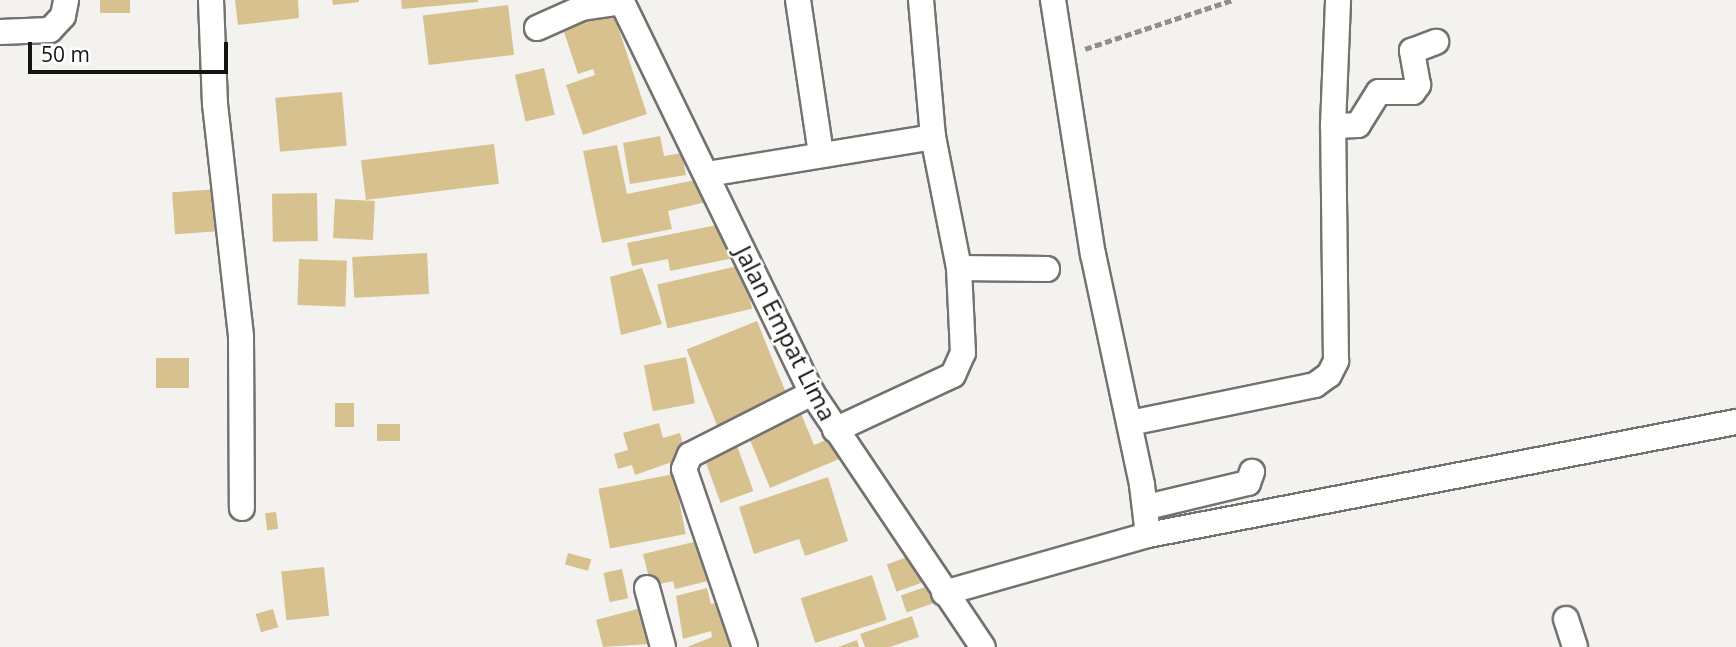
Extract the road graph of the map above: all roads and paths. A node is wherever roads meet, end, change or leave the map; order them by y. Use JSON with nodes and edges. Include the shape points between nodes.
{"nodes":[{"id":1,"x":66,"y":0,"type":"edge"},
{"id":2,"x":211,"y":0,"type":"edge"},
{"id":3,"x":798,"y":0,"type":"edge"},
{"id":4,"x":921,"y":0,"type":"edge"},
{"id":5,"x":1053,"y":0,"type":"edge"},
{"id":6,"x":1232,"y":0,"type":"edge"},
{"id":7,"x":1338,"y":0,"type":"edge"},
{"id":8,"x":622,"y":1,"type":"edge"},
{"id":9,"x":537,"y":28,"type":"dead end"},
{"id":10,"x":0,"y":32,"type":"edge"},
{"id":11,"x":1436,"y":42,"type":"dead end"},
{"id":12,"x":1060,"y":57,"type":"junction"},
{"id":13,"x":1333,"y":126,"type":"junction"},
{"id":14,"x":933,"y":137,"type":"junction"},
{"id":15,"x":821,"y":154,"type":"junction"},
{"id":16,"x":708,"y":174,"type":"junction"},
{"id":17,"x":959,"y":268,"type":"junction"},
{"id":18,"x":1047,"y":269,"type":"dead end"},
{"id":19,"x":812,"y":393,"type":"junction"},
{"id":20,"x":1736,"y":422,"type":"edge"},
{"id":21,"x":1130,"y":423,"type":"junction"},
{"id":22,"x":835,"y":429,"type":"junction"},
{"id":23,"x":1252,"y":472,"type":"dead end"},
{"id":24,"x":1147,"y":507,"type":"junction"},
{"id":25,"x":242,"y":508,"type":"dead end"},
{"id":26,"x":1148,"y":536,"type":"junction"},
{"id":27,"x":647,"y":589,"type":"dead end"},
{"id":28,"x":944,"y":593,"type":"junction"},
{"id":29,"x":1566,"y":619,"type":"dead end"},
{"id":30,"x":663,"y":647,"type":"edge"},
{"id":31,"x":745,"y":647,"type":"edge"},
{"id":32,"x":983,"y":647,"type":"edge"},
{"id":33,"x":1575,"y":647,"type":"edge"}],
"edges":[{"from":1,"to":10,"type":"street","via":[[63,16],[50,30]]},
{"from":2,"to":25,"type":"street","via":[[215,104],[241,337]]},
{"from":3,"to":15,"type":"street"},
{"from":4,"to":14,"type":"street"},
{"from":5,"to":12,"type":"street"},
{"from":6,"to":12,"type":"path"},
{"from":7,"to":13,"type":"street"},
{"from":8,"to":9,"type":"street","via":[[582,8]]},
{"from":8,"to":16,"type":"street","name":"Jalan Empat Lima"},
{"from":11,"to":13,"type":"street","via":[[1412,51],[1418,85],[1412,92],[1379,92],[1358,125]]},
{"from":12,"to":21,"type":"street","via":[[1094,254]]},
{"from":13,"to":21,"type":"street","via":[[1336,361],[1329,375],[1315,385]]},
{"from":14,"to":15,"type":"street"},
{"from":14,"to":17,"type":"street"},
{"from":15,"to":16,"type":"street"},
{"from":16,"to":19,"type":"street","name":"Jalan Empat Lima"},
{"from":17,"to":18,"type":"street"},
{"from":17,"to":22,"type":"street","via":[[963,354],[953,376]]},
{"from":19,"to":22,"type":"street","name":"Jalan Empat Lima"},
{"from":19,"to":31,"type":"street","via":[[690,455],[684,469]]},
{"from":20,"to":26,"type":"street"},
{"from":21,"to":24,"type":"street"},
{"from":22,"to":28,"type":"street","name":"Jalan Empat Lima"},
{"from":23,"to":24,"type":"street","via":[[1248,484]]},
{"from":24,"to":26,"type":"street"},
{"from":26,"to":28,"type":"street"},
{"from":27,"to":30,"type":"street"},
{"from":28,"to":32,"type":"street","name":"Jalan Empat Lima"},
{"from":29,"to":33,"type":"street"}]}
